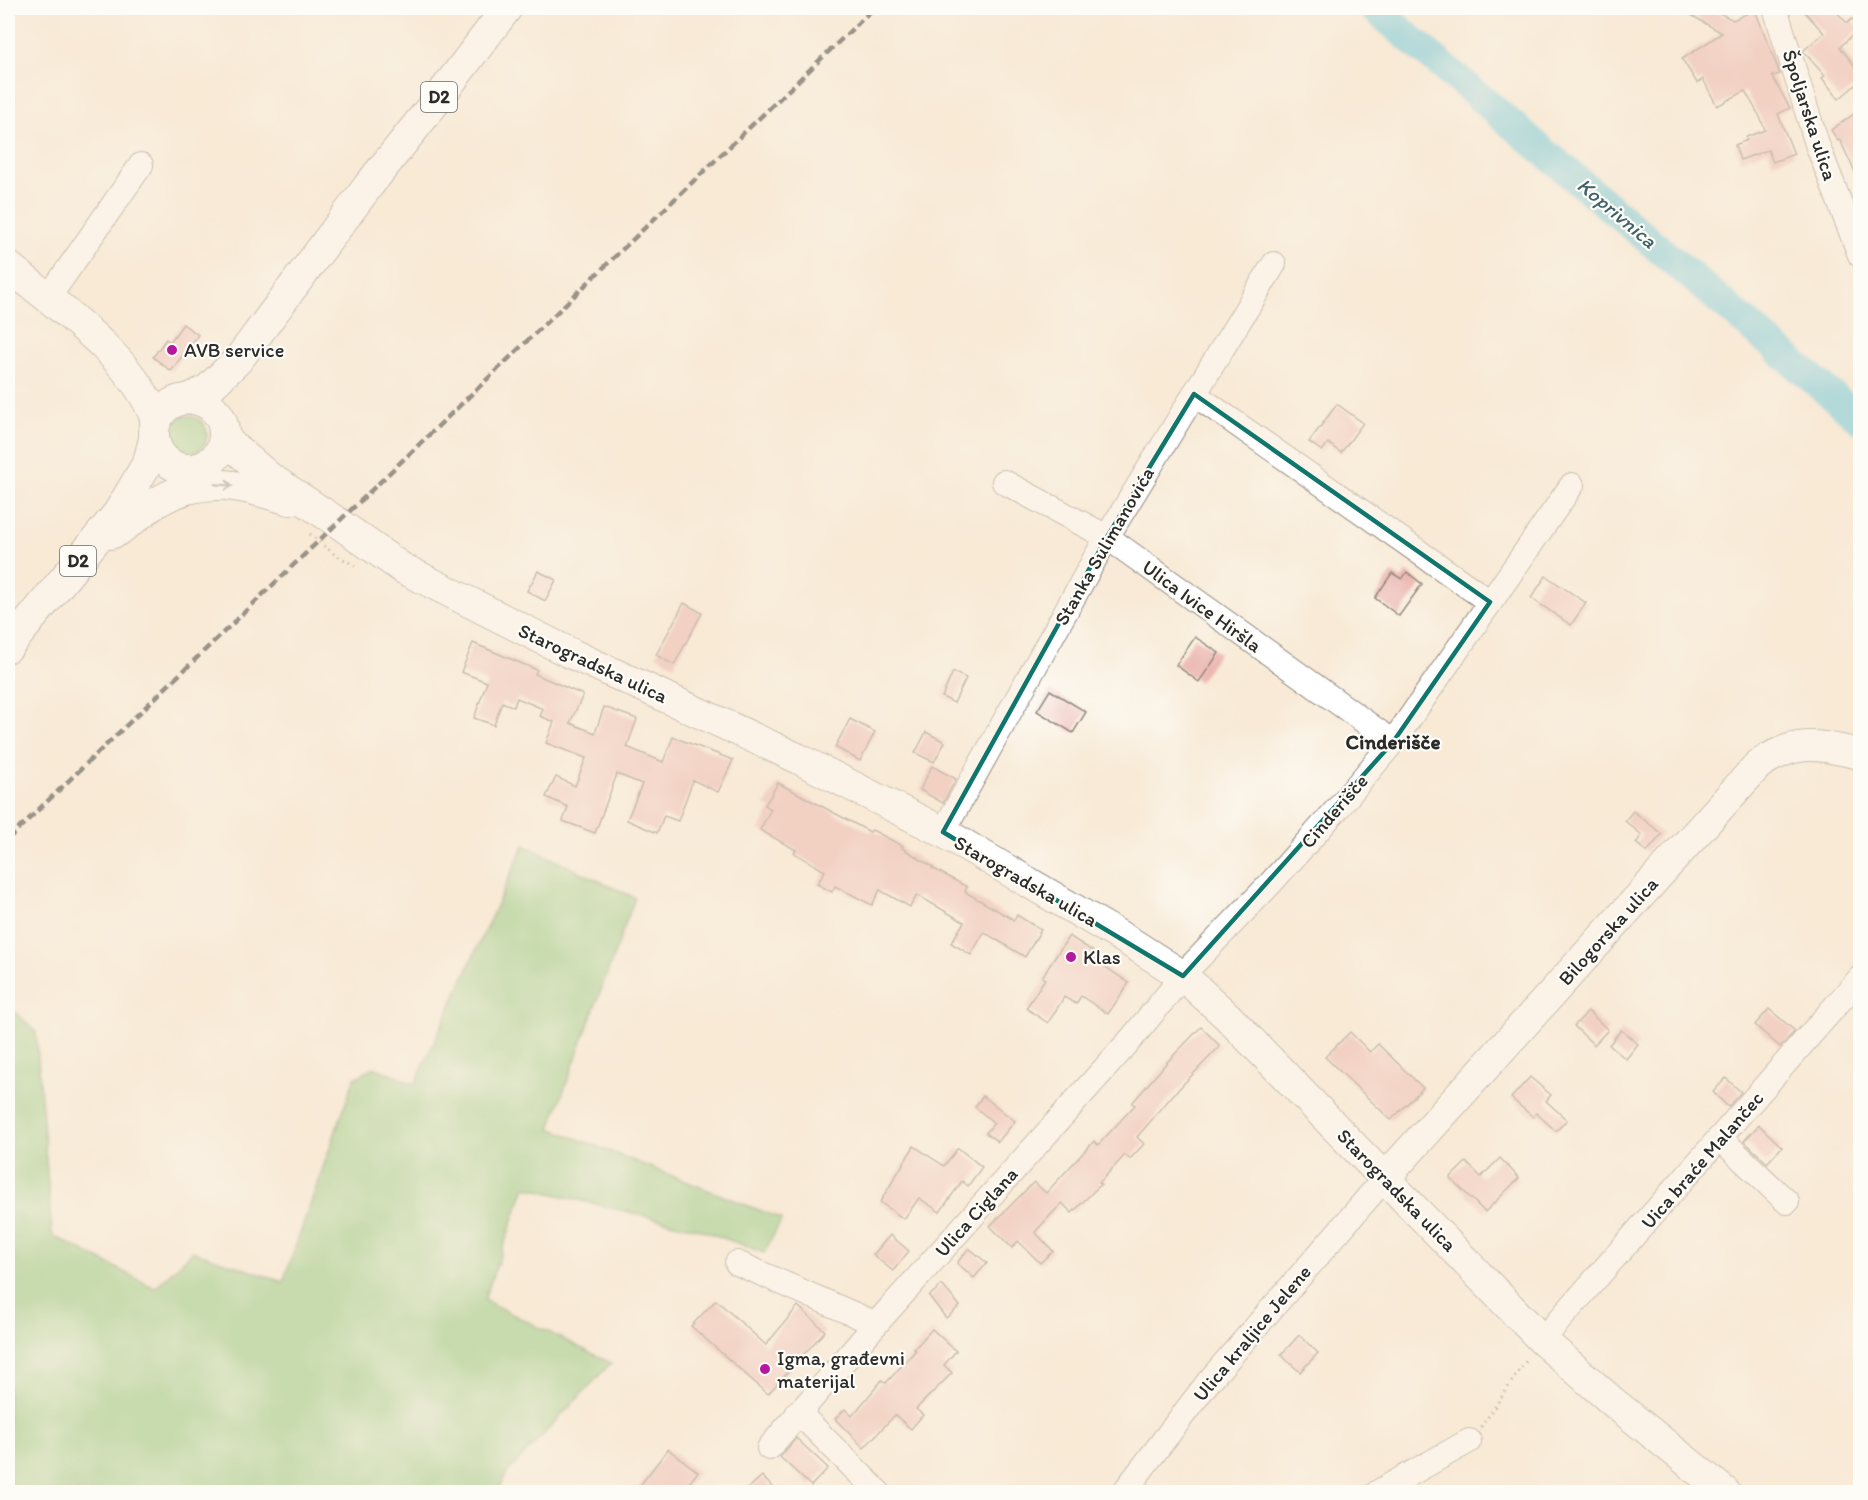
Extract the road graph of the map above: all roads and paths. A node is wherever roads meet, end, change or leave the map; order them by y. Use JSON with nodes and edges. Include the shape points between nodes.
{"nodes":[{"id":1,"x":507,"y":8,"type":"edge"},
{"id":2,"x":1775,"y":8,"type":"edge"},
{"id":3,"x":141,"y":165,"type":"dead end"},
{"id":4,"x":1860,"y":255,"type":"edge"},
{"id":5,"x":1274,"y":264,"type":"dead end"},
{"id":6,"x":8,"y":266,"type":"edge"},
{"id":7,"x":48,"y":298,"type":"junction"},
{"id":8,"x":238,"y":360,"type":"junction"},
{"id":9,"x":123,"y":365,"type":"junction"},
{"id":10,"x":1194,"y":394,"type":"junction"},
{"id":11,"x":185,"y":400,"type":"junction"},
{"id":12,"x":221,"y":425,"type":"junction"},
{"id":13,"x":155,"y":430,"type":"junction"},
{"id":14,"x":195,"y":466,"type":"junction"},
{"id":15,"x":269,"y":477,"type":"junction"},
{"id":16,"x":1004,"y":482,"type":"dead end"},
{"id":17,"x":1572,"y":485,"type":"dead end"},
{"id":18,"x":118,"y":513,"type":"junction"},
{"id":19,"x":306,"y":516,"type":"junction"},
{"id":20,"x":1107,"y":537,"type":"junction"},
{"id":21,"x":96,"y":539,"type":"junction"},
{"id":22,"x":363,"y":569,"type":"dead end"},
{"id":23,"x":1490,"y":602,"type":"junction"},
{"id":24,"x":8,"y":646,"type":"edge"},
{"id":25,"x":1393,"y":742,"type":"junction"},
{"id":26,"x":1860,"y":754,"type":"edge"},
{"id":27,"x":943,"y":832,"type":"junction"},
{"id":28,"x":1183,"y":976,"type":"junction"},
{"id":29,"x":1860,"y":978,"type":"edge"},
{"id":30,"x":1721,"y":1139,"type":"junction"},
{"id":31,"x":1385,"y":1178,"type":"junction"},
{"id":32,"x":1787,"y":1202,"type":"dead end"},
{"id":33,"x":736,"y":1263,"type":"dead end"},
{"id":34,"x":876,"y":1323,"type":"junction"},
{"id":35,"x":1538,"y":1346,"type":"junction"},
{"id":36,"x":798,"y":1412,"type":"junction"},
{"id":37,"x":1469,"y":1441,"type":"joint"},
{"id":38,"x":770,"y":1448,"type":"dead end"},
{"id":39,"x":1389,"y":1490,"type":"edge"},
{"id":40,"x":878,"y":1492,"type":"edge"},
{"id":41,"x":1124,"y":1492,"type":"edge"},
{"id":42,"x":1725,"y":1492,"type":"edge"}],
"edges":[{"from":1,"to":8,"type":"main road","number":"D2"},
{"from":2,"to":4,"type":"street","name":"Špoljarska ulica","via":[[1817,144]]},
{"from":3,"to":7,"type":"street"},
{"from":5,"to":10,"type":"street","name":"Stanka Sulimanovića"},
{"from":6,"to":7,"type":"main road"},
{"from":7,"to":9,"type":"main road"},
{"from":8,"to":11,"type":"main road","number":"D2","via":[[207,390]]},
{"from":8,"to":12,"type":"main road","number":"D2","via":[[223,395]]},
{"from":9,"to":11,"type":"main road","via":[[159,391]]},
{"from":9,"to":13,"type":"main road","via":[[151,405]]},
{"from":10,"to":20,"type":"street","name":"Stanka Sulimanovića"},
{"from":10,"to":23,"type":"street"},
{"from":11,"to":12,"type":"main road","via":[[200,401],[210,407]]},
{"from":11,"to":13,"type":"main road","number":"D2","via":[[162,411]]},
{"from":12,"to":14,"type":"main road","number":"D2","via":[[221,446],[216,456]]},
{"from":12,"to":15,"type":"main road","name":"Starogradska ulica","via":[[229,443]]},
{"from":13,"to":14,"type":"main road","via":[[157,449],[163,458],[172,465]]},
{"from":13,"to":18,"type":"main road","number":"D2","via":[[148,462]]},
{"from":14,"to":15,"type":"main road","name":"Starogradska ulica","via":[[230,464]]},
{"from":14,"to":18,"type":"main road","number":"D2","via":[[170,474]]},
{"from":15,"to":19,"type":"main road","name":"Starogradska ulica"},
{"from":16,"to":20,"type":"street","name":"Ulica Ivice Hiršla"},
{"from":17,"to":23,"type":"street","name":"Cinderišče"},
{"from":18,"to":21,"type":"main road","number":"D2"},
{"from":21,"to":19,"type":"main road","one_way":true,"via":[[118,531],[161,500],[202,485],[236,486]]},
{"from":19,"to":22,"type":"path","via":[[334,554]]},
{"from":19,"to":27,"type":"main road","name":"Starogradska ulica","via":[[337,522],[402,568],[470,603]]},
{"from":20,"to":25,"type":"street","name":"Ulica Ivice Hiršla"},
{"from":20,"to":27,"type":"street","name":"Stanka Sulimanovića"},
{"from":21,"to":24,"type":"main road","number":"D2"},
{"from":23,"to":25,"type":"street","name":"Cinderišče"},
{"from":25,"to":28,"type":"street","name":"Cinderišče","via":[[1338,808]]},
{"from":26,"to":31,"type":"main road","name":"Bilogorska ulica","via":[[1819,745],[1801,746],[1783,750],[1758,765]]},
{"from":27,"to":28,"type":"main road","name":"Starogradska ulica"},
{"from":28,"to":31,"type":"main road","name":"Starogradska ulica"},
{"from":28,"to":34,"type":"street","name":"Ulica Ciglana"},
{"from":29,"to":30,"type":"street","name":"Uica braće Malančec"},
{"from":30,"to":32,"type":"street"},
{"from":30,"to":35,"type":"street","name":"Uica braće Malančec"},
{"from":31,"to":35,"type":"main road","name":"Starogradska ulica"},
{"from":31,"to":41,"type":"street","name":"Ulica kraljice Jelene","via":[[1209,1381]]},
{"from":33,"to":34,"type":"street"},
{"from":34,"to":36,"type":"street","name":"Ulica Ciglana"},
{"from":35,"to":37,"type":"path"},
{"from":35,"to":42,"type":"main road","name":"Starogradska ulica"},
{"from":36,"to":38,"type":"street","name":"Ulica Ciglana"},
{"from":36,"to":40,"type":"street"},
{"from":37,"to":39,"type":"street"}]}
